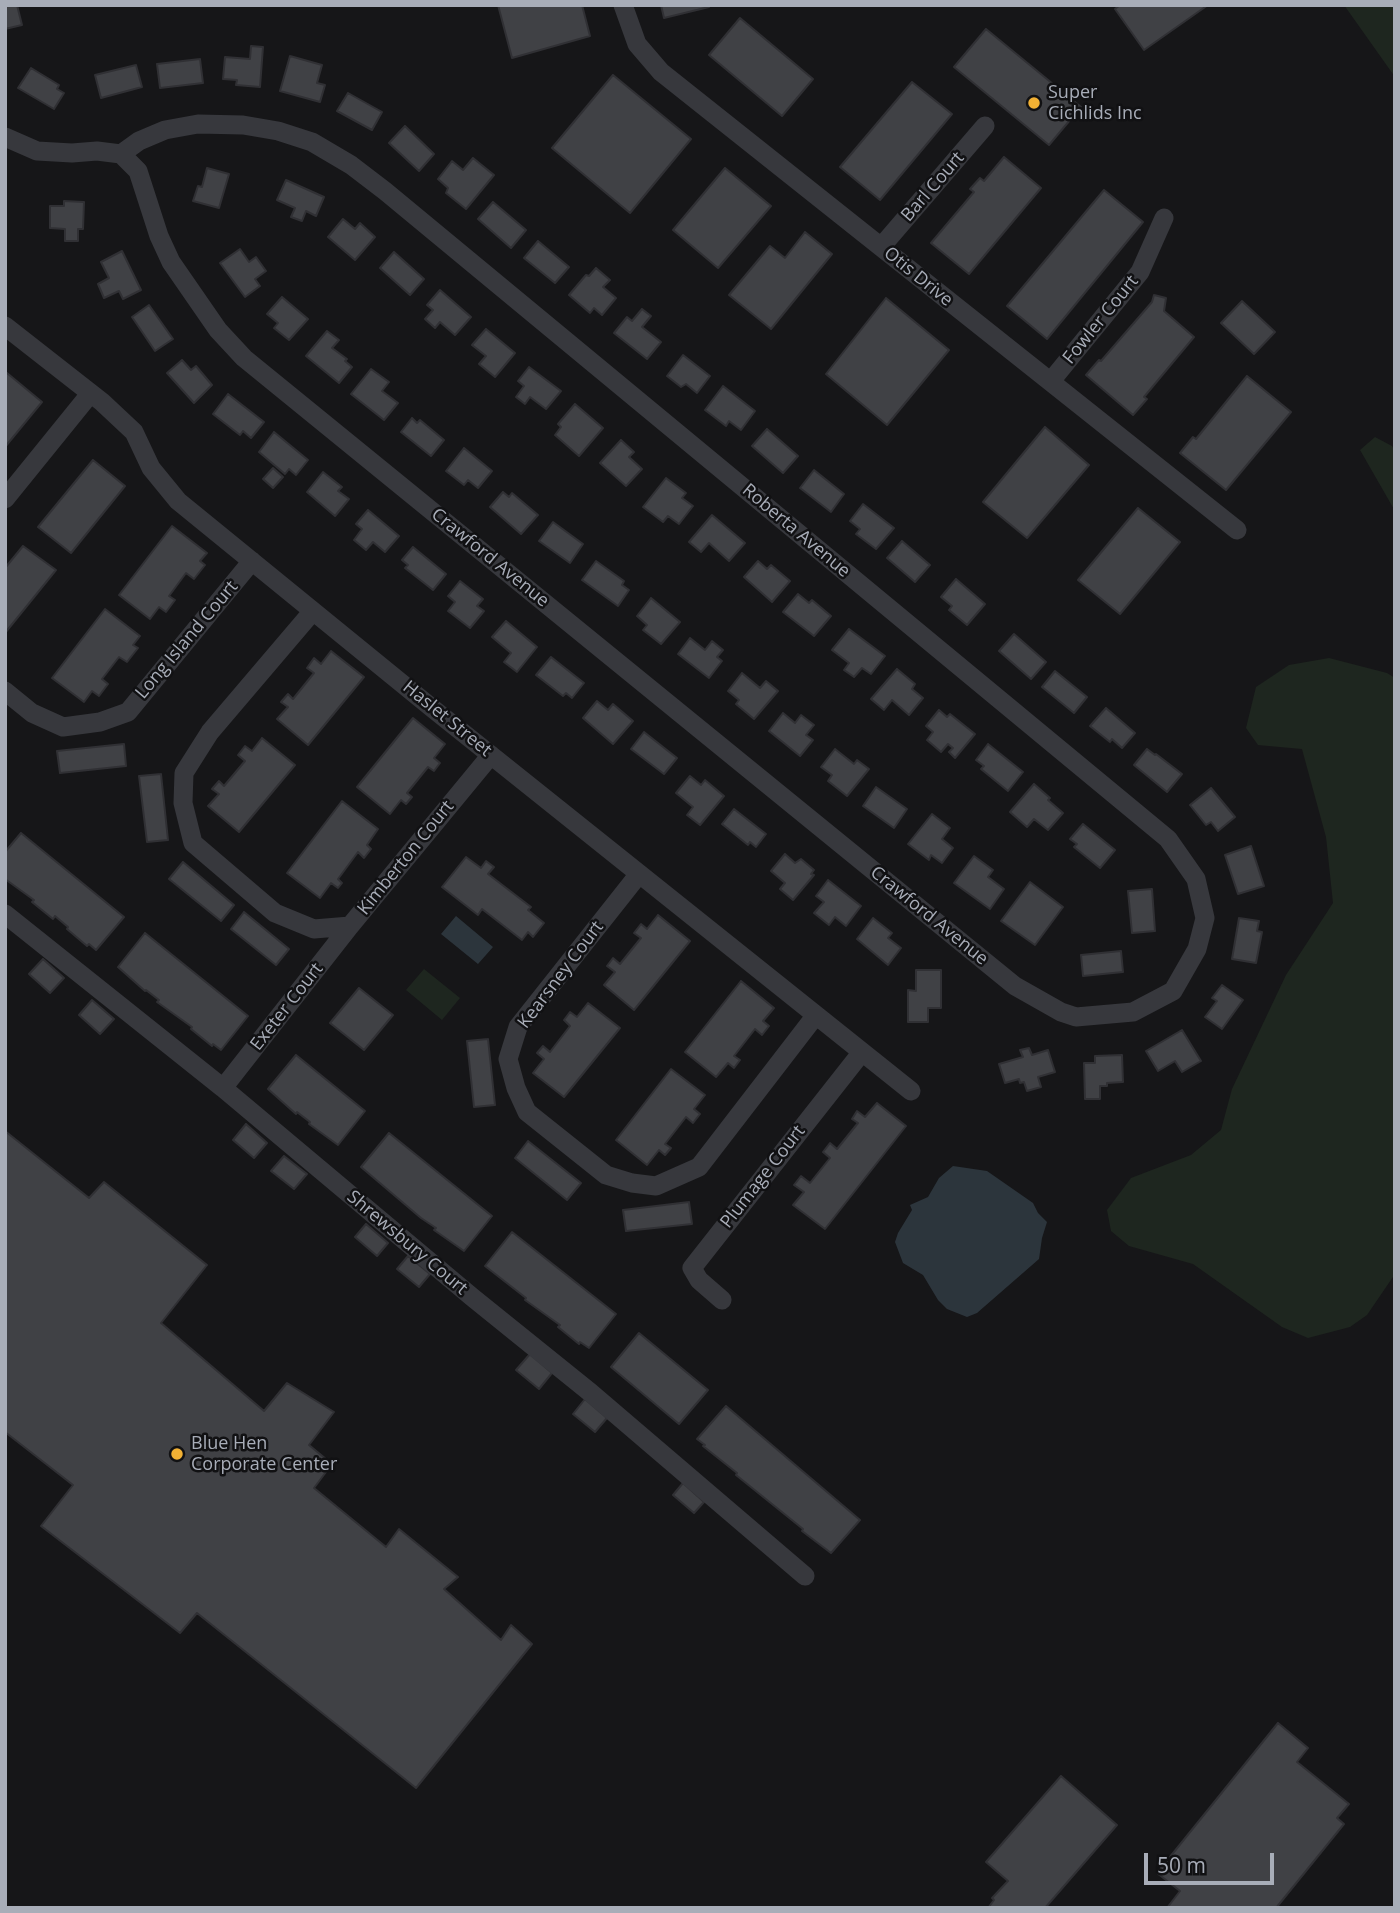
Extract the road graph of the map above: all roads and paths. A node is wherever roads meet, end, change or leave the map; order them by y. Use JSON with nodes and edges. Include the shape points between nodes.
{"nodes":[{"id":1,"x":623,"y":5,"type":"edge"},
{"id":2,"x":985,"y":126,"type":"dead end"},
{"id":3,"x":5,"y":137,"type":"edge"},
{"id":4,"x":121,"y":154,"type":"junction"},
{"id":5,"x":1164,"y":218,"type":"dead end"},
{"id":6,"x":881,"y":247,"type":"junction"},
{"id":7,"x":5,"y":327,"type":"edge"},
{"id":8,"x":1051,"y":381,"type":"junction"},
{"id":9,"x":90,"y":394,"type":"junction"},
{"id":10,"x":5,"y":499,"type":"edge"},
{"id":11,"x":1237,"y":530,"type":"dead end"},
{"id":12,"x":252,"y":561,"type":"junction"},
{"id":13,"x":313,"y":611,"type":"junction"},
{"id":14,"x":5,"y":691,"type":"edge"},
{"id":15,"x":491,"y":755,"type":"junction"},
{"id":16,"x":639,"y":874,"type":"junction"},
{"id":17,"x":5,"y":914,"type":"edge"},
{"id":18,"x":350,"y":926,"type":"junction"},
{"id":19,"x":1016,"y":986,"type":"joint"},
{"id":20,"x":816,"y":1015,"type":"junction"},
{"id":21,"x":862,"y":1052,"type":"junction"},
{"id":22,"x":223,"y":1087,"type":"junction"},
{"id":23,"x":911,"y":1091,"type":"dead end"},
{"id":24,"x":722,"y":1300,"type":"dead end"},
{"id":25,"x":805,"y":1576,"type":"dead end"}],
"edges":[{"from":1,"to":6,"type":"street","name":"Otis Drive","via":[[637,44],[662,72]]},
{"from":2,"to":6,"type":"street","name":"Barl Court"},
{"from":3,"to":4,"type":"street","via":[[37,151]]},
{"from":4,"to":19,"type":"street","name":"Crawford Avenue","via":[[138,171],[171,262],[218,330],[244,358]]},
{"from":4,"to":19,"type":"street","name":"Roberta Avenue","via":[[166,130],[198,124],[243,125],[312,142],[351,165],[1168,839],[1196,878],[1205,918],[1197,949],[1172,991],[1133,1012],[1076,1017]]},
{"from":5,"to":8,"type":"street","name":"Fowler Court","via":[[1140,272]]},
{"from":6,"to":8,"type":"street","name":"Otis Drive"},
{"from":7,"to":9,"type":"street","name":"Haslet Street"},
{"from":8,"to":11,"type":"street","name":"Otis Drive"},
{"from":9,"to":10,"type":"street"},
{"from":9,"to":12,"type":"street","name":"Haslet Street","via":[[134,432],[151,468],[178,501]]},
{"from":12,"to":13,"type":"street","name":"Haslet Street"},
{"from":12,"to":14,"type":"street","name":"Long Island Court","via":[[128,712],[100,722],[62,727],[32,713]]},
{"from":13,"to":15,"type":"street","name":"Haslet Street"},
{"from":13,"to":18,"type":"street","name":"Kimberton Court","via":[[210,732],[184,774],[183,803],[193,843],[275,913],[314,929]]},
{"from":15,"to":16,"type":"street","name":"Haslet Street"},
{"from":15,"to":18,"type":"street","name":"Kimberton Court"},
{"from":16,"to":20,"type":"street","name":"Haslet Street"},
{"from":16,"to":20,"type":"street","name":"Kearsney Court","via":[[518,1027],[508,1059],[527,1112],[606,1175],[656,1186],[699,1167]]},
{"from":17,"to":22,"type":"street","name":"Shrewsbury Court"},
{"from":18,"to":22,"type":"street","name":"Exeter Court"},
{"from":20,"to":21,"type":"street","name":"Haslet Street"},
{"from":21,"to":23,"type":"street","name":"Haslet Street"},
{"from":21,"to":24,"type":"street","name":"Plumage Court","via":[[692,1268]]},
{"from":22,"to":25,"type":"street","name":"Shrewsbury Court"}]}
